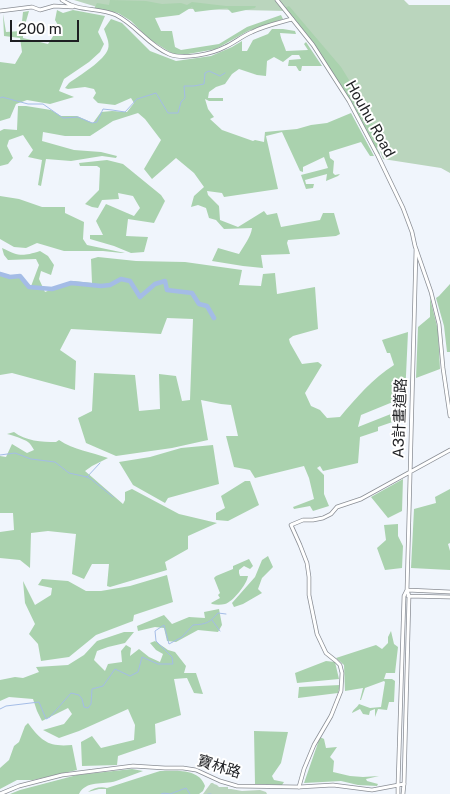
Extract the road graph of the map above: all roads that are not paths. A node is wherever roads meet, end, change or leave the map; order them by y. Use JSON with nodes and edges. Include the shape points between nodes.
{"nodes":[{"id":1,"x":62,"y":0,"type":"edge"},
{"id":2,"x":277,"y":0,"type":"edge"},
{"id":3,"x":73,"y":7,"type":"junction"},
{"id":4,"x":0,"y":11,"type":"edge"},
{"id":5,"x":292,"y":19,"type":"junction"},
{"id":6,"x":415,"y":246,"type":"junction"},
{"id":7,"x":450,"y":416,"type":"edge"},
{"id":8,"x":450,"y":450,"type":"edge"},
{"id":9,"x":410,"y":472,"type":"junction"},
{"id":10,"x":407,"y":590,"type":"junction"},
{"id":11,"x":450,"y":592,"type":"edge"},
{"id":12,"x":404,"y":596,"type":"junction"},
{"id":13,"x":409,"y":596,"type":"junction"},
{"id":14,"x":450,"y":597,"type":"edge"},
{"id":15,"x":404,"y":784,"type":"junction"},
{"id":16,"x":398,"y":785,"type":"junction"},
{"id":17,"x":299,"y":787,"type":"junction"},
{"id":18,"x":0,"y":794,"type":"edge"},
{"id":19,"x":398,"y":794,"type":"edge"},
{"id":20,"x":404,"y":794,"type":"edge"}],
"edges":[{"from":1,"to":3,"type":"street"},
{"from":2,"to":5,"type":"street","name":"Houhu Road"},
{"from":3,"to":4,"type":"street"},
{"from":3,"to":5,"type":"street","via":[[114,14],[158,48],[183,57],[216,51],[253,31]]},
{"from":5,"to":6,"type":"street","name":"Houhu Road","via":[[350,101],[403,208]]},
{"from":6,"to":7,"type":"street","name":"Houhu Road","via":[[432,292],[439,324]]},
{"from":6,"to":9,"type":"street","name":"A3計畫道路"},
{"from":8,"to":9,"type":"street"},
{"from":9,"to":10,"type":"street","name":"A3計畫道路"},
{"from":9,"to":17,"type":"street","via":[[360,499],[337,507],[323,518],[291,525],[307,563],[317,634],[326,653],[340,665],[342,672],[341,691],[314,745]]},
{"from":10,"to":11,"type":"street"},
{"from":10,"to":12,"type":"street"},
{"from":10,"to":13,"type":"street"},
{"from":12,"to":13,"type":"street"},
{"from":12,"to":16,"type":"street"},
{"from":13,"to":14,"type":"street"},
{"from":13,"to":15,"type":"street"},
{"from":15,"to":16,"type":"street","name":"寶林路"},
{"from":15,"to":20,"type":"street"},
{"from":16,"to":17,"type":"street","name":"寶林路","via":[[372,790],[340,785]]},
{"from":16,"to":19,"type":"street"},
{"from":17,"to":18,"type":"street","name":"寶林路","via":[[237,786],[196,770],[133,766],[62,775]]}]}
